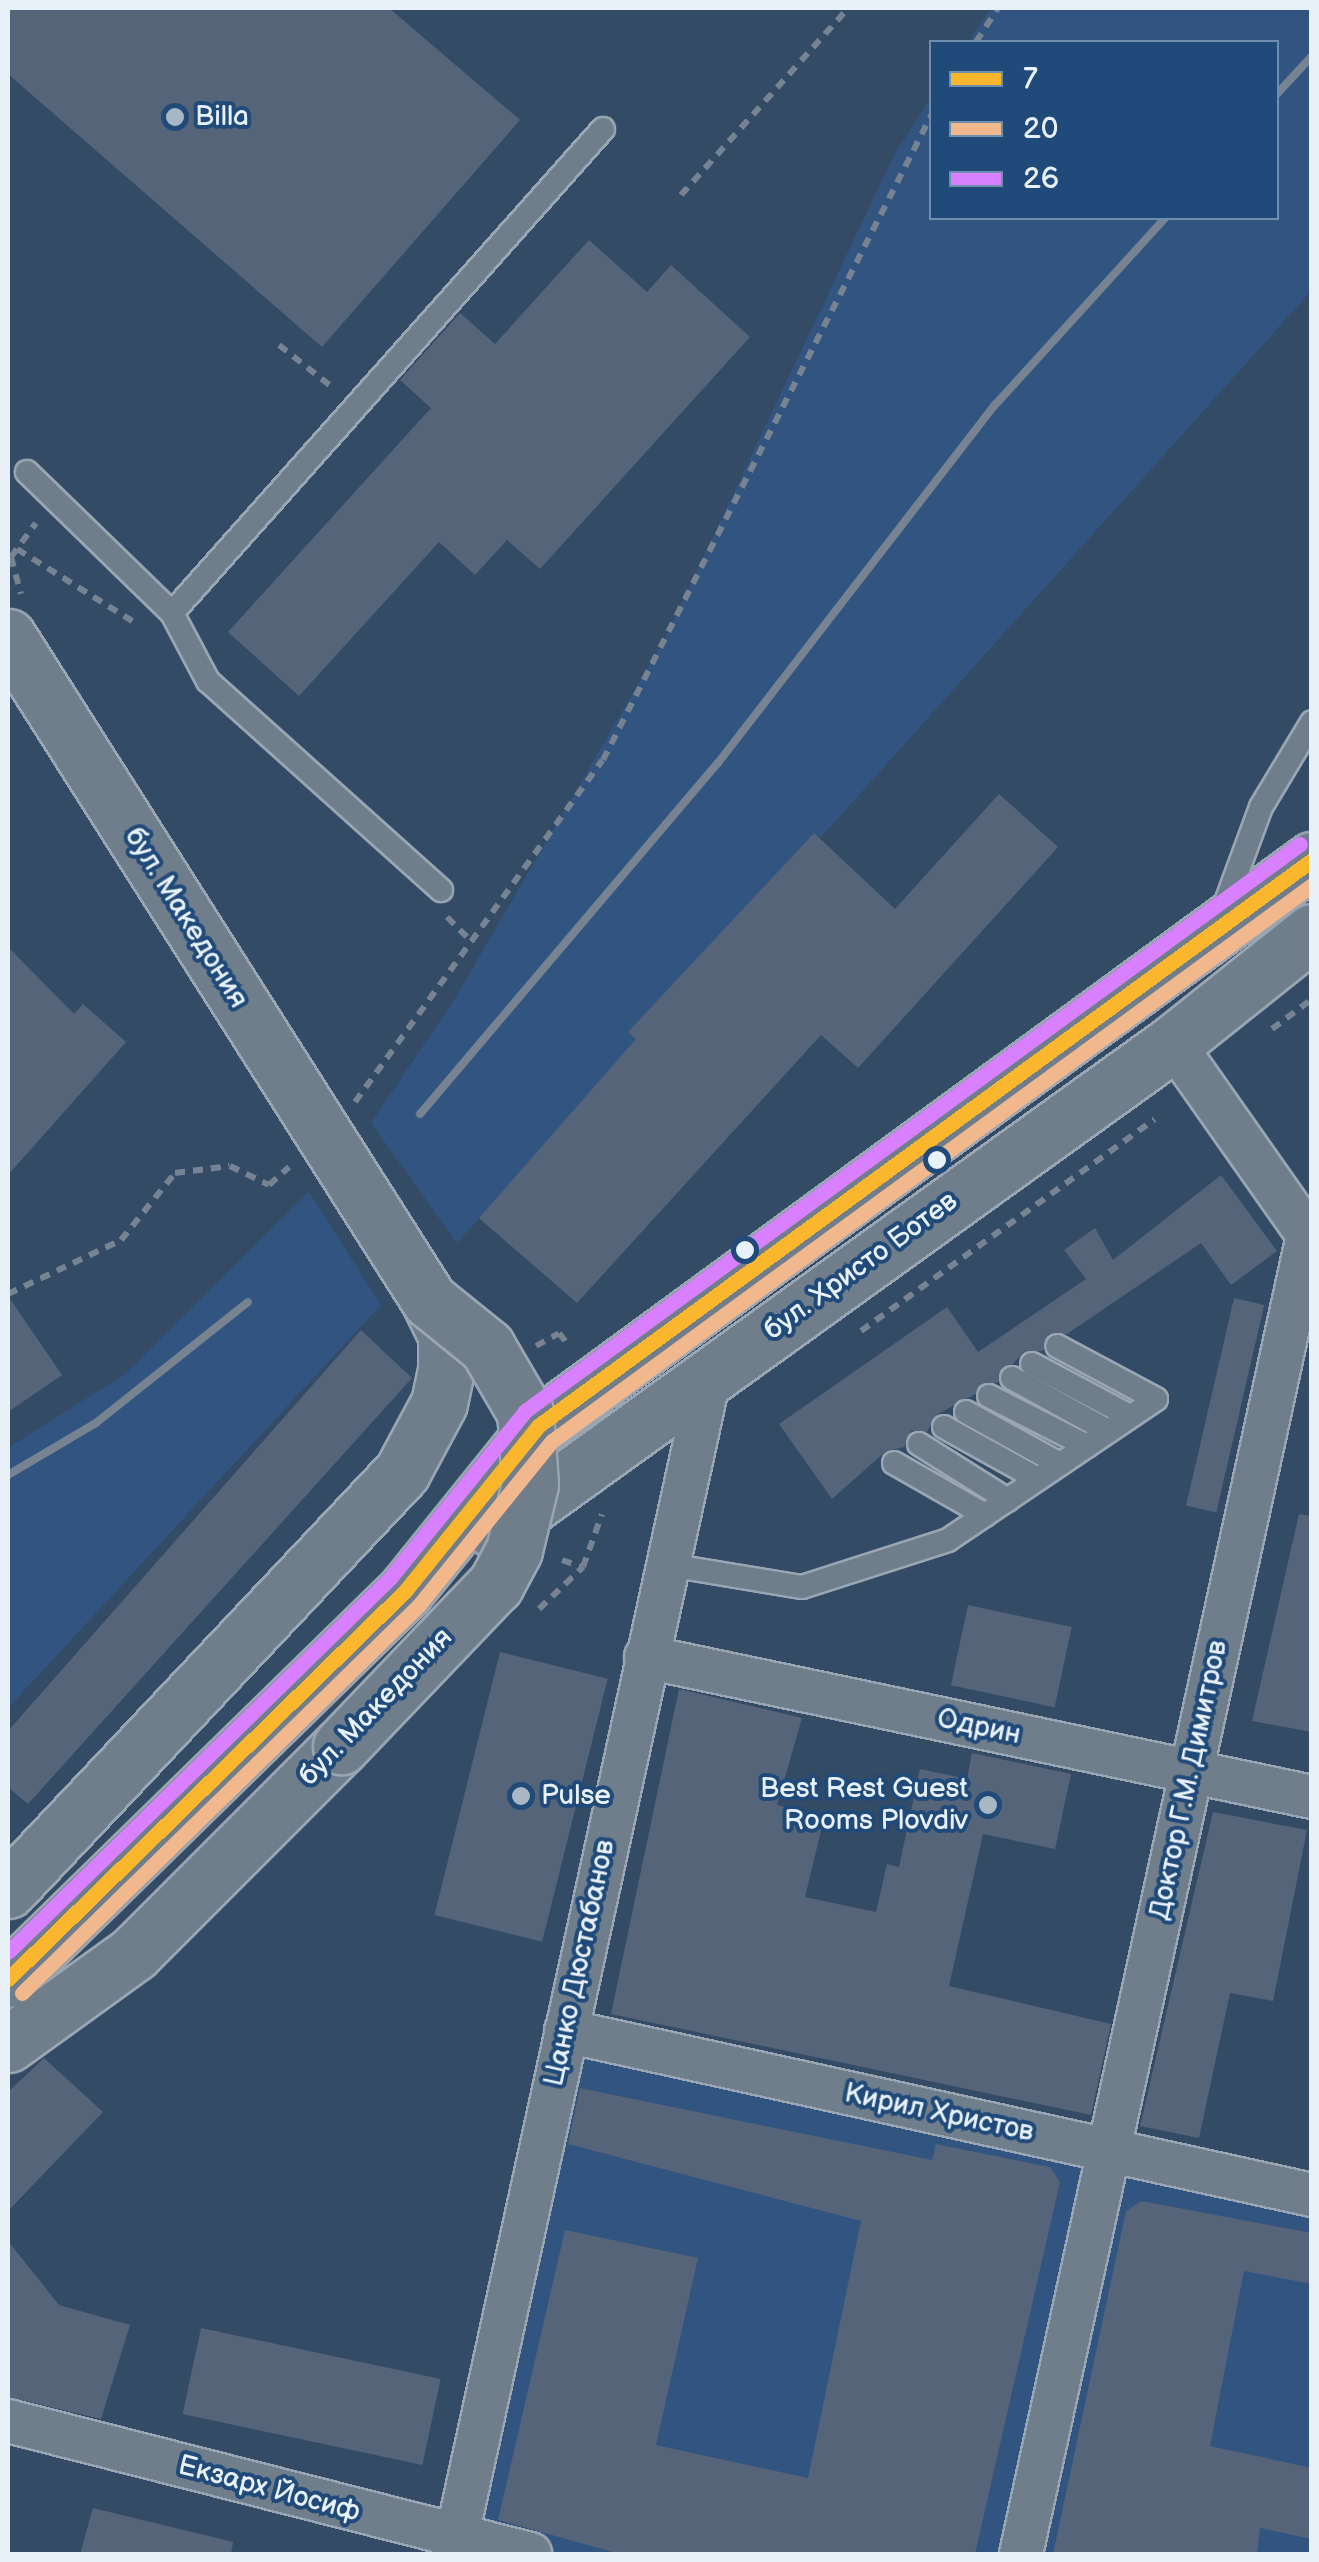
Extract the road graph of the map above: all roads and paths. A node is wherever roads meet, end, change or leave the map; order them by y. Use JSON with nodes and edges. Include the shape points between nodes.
{"nodes":[{"id":1,"x":848,"y":8,"type":"edge"},
{"id":2,"x":998,"y":8,"type":"edge"},
{"id":3,"x":977,"y":40,"type":"edge"},
{"id":4,"x":929,"y":120,"type":"edge"},
{"id":5,"x":603,"y":129,"type":"dead end"},
{"id":6,"x":680,"y":195,"type":"dead end"},
{"id":7,"x":279,"y":345,"type":"dead end"},
{"id":8,"x":351,"y":403,"type":"junction"},
{"id":9,"x":27,"y":472,"type":"dead end"},
{"id":10,"x":36,"y":523,"type":"dead end"},
{"id":11,"x":17,"y":548,"type":"junction"},
{"id":12,"x":11,"y":557,"type":"dead end"},
{"id":13,"x":172,"y":612,"type":"junction"},
{"id":14,"x":8,"y":637,"type":"edge"},
{"id":15,"x":181,"y":639,"type":"junction"},
{"id":16,"x":1312,"y":722,"type":"edge"},
{"id":17,"x":1312,"y":860,"type":"edge"},
{"id":18,"x":441,"y":890,"type":"dead end"},
{"id":19,"x":1216,"y":927,"type":"junction"},
{"id":20,"x":1312,"y":932,"type":"edge"},
{"id":21,"x":1173,"y":1043,"type":"junction"},
{"id":22,"x":346,"y":1111,"type":"dead end"},
{"id":23,"x":301,"y":1156,"type":"dead end"},
{"id":24,"x":8,"y":1294,"type":"edge"},
{"id":25,"x":429,"y":1300,"type":"junction"},
{"id":26,"x":559,"y":1333,"type":"dead end"},
{"id":27,"x":1057,"y":1346,"type":"dead end"},
{"id":28,"x":532,"y":1348,"type":"dead end"},
{"id":29,"x":1032,"y":1364,"type":"dead end"},
{"id":30,"x":710,"y":1373,"type":"junction"},
{"id":31,"x":1012,"y":1378,"type":"dead end"},
{"id":32,"x":989,"y":1396,"type":"dead end"},
{"id":33,"x":966,"y":1412,"type":"dead end"},
{"id":34,"x":1130,"y":1416,"type":"junction"},
{"id":35,"x":944,"y":1426,"type":"dead end"},
{"id":36,"x":1108,"y":1431,"type":"junction"},
{"id":37,"x":919,"y":1444,"type":"dead end"},
{"id":38,"x":1087,"y":1446,"type":"junction"},
{"id":39,"x":894,"y":1463,"type":"dead end"},
{"id":40,"x":1060,"y":1464,"type":"junction"},
{"id":41,"x":1038,"y":1479,"type":"junction"},
{"id":42,"x":1008,"y":1500,"type":"junction"},
{"id":43,"x":600,"y":1515,"type":"dead end"},
{"id":44,"x":985,"y":1515,"type":"junction"},
{"id":45,"x":562,"y":1560,"type":"dead end"},
{"id":46,"x":669,"y":1566,"type":"junction"},
{"id":47,"x":405,"y":1590,"type":"junction"},
{"id":48,"x":646,"y":1657,"type":"junction"},
{"id":49,"x":1192,"y":1771,"type":"junction"},
{"id":50,"x":1312,"y":1797,"type":"edge"},
{"id":51,"x":8,"y":1890,"type":"edge"},
{"id":52,"x":8,"y":1979,"type":"edge"},
{"id":53,"x":566,"y":2031,"type":"junction"},
{"id":54,"x":8,"y":2044,"type":"edge"},
{"id":55,"x":1107,"y":2150,"type":"junction"},
{"id":56,"x":1312,"y":2195,"type":"edge"},
{"id":57,"x":8,"y":2421,"type":"edge"},
{"id":58,"x":455,"y":2546,"type":"edge"},
{"id":59,"x":530,"y":2554,"type":"edge"},
{"id":60,"x":1021,"y":2554,"type":"edge"}],
"edges":[{"from":1,"to":6,"type":"path"},
{"from":2,"to":3,"type":"path"},
{"from":4,"to":22,"type":"path","via":[[603,760]]},
{"from":5,"to":8,"type":"lane"},
{"from":7,"to":8,"type":"path"},
{"from":8,"to":13,"type":"lane"},
{"from":9,"to":13,"type":"lane"},
{"from":10,"to":11,"type":"path"},
{"from":11,"to":12,"type":"path"},
{"from":11,"to":15,"type":"path","via":[[138,624]]},
{"from":13,"to":15,"type":"lane"},
{"from":14,"to":25,"type":"main road","name":"бул. Македония","bridge":true},
{"from":15,"to":18,"type":"lane","via":[[208,681]]},
{"from":16,"to":19,"type":"lane","via":[[1261,807]]},
{"from":17,"to":19,"type":"main road","name":"бул. Христо Ботев"},
{"from":19,"to":47,"type":"main road","name":"бул. Христо Ботев","via":[[538,1426]]},
{"from":20,"to":21,"type":"main road","name":"бул. Христо Ботев"},
{"from":21,"to":30,"type":"main road","name":"бул. Христо Ботев"},
{"from":21,"to":49,"type":"street","name":"Доктор Г.М. Димитров","via":[[1308,1235]]},
{"from":23,"to":24,"type":"path","via":[[269,1185],[230,1166],[175,1173],[121,1240]]},
{"from":25,"to":51,"type":"main road","name":"бул. Македония","via":[[446,1335],[446,1370],[422,1440],[402,1472]]},
{"from":25,"to":54,"type":"main road","name":"бул. Македония","bridge":true,"via":[[487,1347],[513,1383],[532,1452],[525,1520],[495,1584],[134,1954]]},
{"from":26,"to":28,"type":"path"},
{"from":27,"to":34,"type":"lane","via":[[1156,1398]]},
{"from":29,"to":34,"type":"lane"},
{"from":30,"to":46,"type":"street","name":"Цанко Дюстабанов"},
{"from":30,"to":47,"type":"main road","name":"бул. Христо Ботев","via":[[588,1470]]},
{"from":31,"to":36,"type":"lane"},
{"from":32,"to":38,"type":"lane"},
{"from":33,"to":40,"type":"lane"},
{"from":34,"to":36,"type":"lane"},
{"from":35,"to":41,"type":"lane"},
{"from":36,"to":38,"type":"lane"},
{"from":37,"to":42,"type":"lane"},
{"from":38,"to":40,"type":"lane"},
{"from":39,"to":44,"type":"lane"},
{"from":40,"to":41,"type":"lane"},
{"from":41,"to":42,"type":"lane"},
{"from":42,"to":44,"type":"lane"},
{"from":43,"to":45,"type":"path","via":[[583,1567]]},
{"from":44,"to":46,"type":"lane","via":[[881,1567],[802,1587]]},
{"from":46,"to":48,"type":"street","name":"Цанко Дюстабанов"},
{"from":47,"to":52,"type":"main road","name":"бул. Христо Ботев"},
{"from":48,"to":49,"type":"street","name":"Одрин"},
{"from":48,"to":53,"type":"street","name":"Цанко Дюстабанов"},
{"from":49,"to":50,"type":"street","name":"Одрин"},
{"from":49,"to":55,"type":"street","name":"Доктор Г.М. Димитров"},
{"from":53,"to":55,"type":"street","name":"Кирил Христов"},
{"from":53,"to":58,"type":"street","name":"Цанко Дюстабанов"},
{"from":55,"to":56,"type":"street","name":"Кирил Христов"},
{"from":55,"to":60,"type":"street","name":"Доктор Г.М. Димитров"},
{"from":57,"to":58,"type":"street","name":"Екзарх Йосиф"},
{"from":58,"to":59,"type":"street","name":"Екзарх Йосиф"}]}
